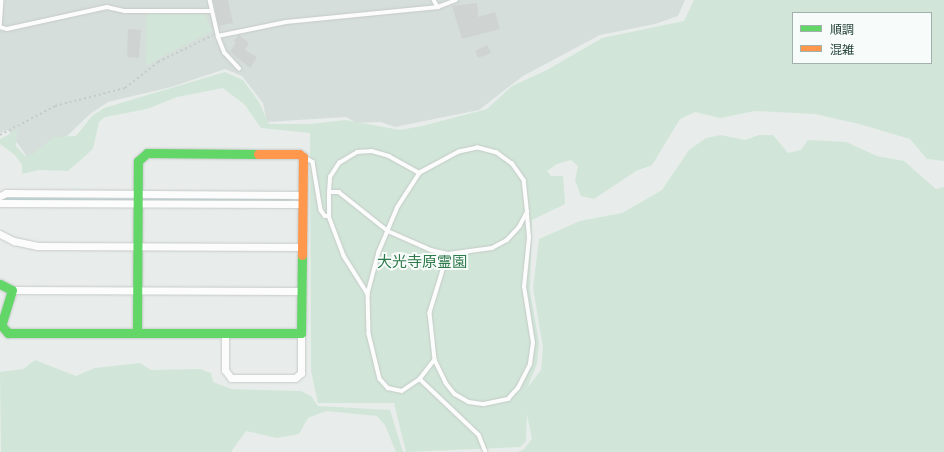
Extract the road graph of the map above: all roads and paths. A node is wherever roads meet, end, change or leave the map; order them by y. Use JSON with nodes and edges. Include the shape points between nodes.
{"nodes":[{"id":1,"x":2,"y":0,"type":"edge"},
{"id":2,"x":210,"y":0,"type":"edge"},
{"id":3,"x":434,"y":0,"type":"edge"},
{"id":4,"x":456,"y":0,"type":"edge"},
{"id":5,"x":438,"y":7,"type":"junction"},
{"id":6,"x":211,"y":11,"type":"junction"},
{"id":7,"x":217,"y":35,"type":"junction"},
{"id":8,"x":239,"y":68,"type":"dead end"},
{"id":9,"x":0,"y":135,"type":"edge"},
{"id":10,"x":303,"y":157,"type":"junction"},
{"id":11,"x":420,"y":173,"type":"junction"},
{"id":12,"x":329,"y":192,"type":"junction"},
{"id":13,"x":138,"y":194,"type":"junction"},
{"id":14,"x":0,"y":196,"type":"edge"},
{"id":15,"x":302,"y":199,"type":"junction"},
{"id":16,"x":0,"y":203,"type":"edge"},
{"id":17,"x":137,"y":204,"type":"junction"},
{"id":18,"x":527,"y":212,"type":"junction"},
{"id":19,"x":329,"y":216,"type":"junction"},
{"id":20,"x":388,"y":231,"type":"junction"},
{"id":21,"x":0,"y":234,"type":"edge"},
{"id":22,"x":139,"y":247,"type":"junction"},
{"id":23,"x":302,"y":247,"type":"junction"},
{"id":24,"x":448,"y":254,"type":"junction"},
{"id":25,"x":0,"y":284,"type":"edge"},
{"id":26,"x":12,"y":290,"type":"junction"},
{"id":27,"x":138,"y":291,"type":"junction"},
{"id":28,"x":302,"y":291,"type":"junction"},
{"id":29,"x":368,"y":294,"type":"junction"},
{"id":30,"x":137,"y":332,"type":"junction"},
{"id":31,"x":301,"y":333,"type":"junction"},
{"id":32,"x":225,"y":334,"type":"junction"},
{"id":33,"x":435,"y":360,"type":"junction"},
{"id":34,"x":420,"y":379,"type":"junction"},
{"id":35,"x":486,"y":452,"type":"edge"}],
"edges":[{"from":1,"to":6,"type":"lane","via":[[0,27],[7,29],[107,7],[125,11]]},
{"from":2,"to":6,"type":"lane"},
{"from":3,"to":5,"type":"lane"},
{"from":4,"to":5,"type":"lane"},
{"from":5,"to":7,"type":"lane","via":[[327,16]]},
{"from":6,"to":7,"type":"lane"},
{"from":7,"to":8,"type":"lane","via":[[225,53]]},
{"from":7,"to":9,"type":"path","via":[[158,62],[125,88],[55,106]]},
{"from":10,"to":13,"type":"street","via":[[299,154],[147,153],[138,161]]},
{"from":10,"to":15,"type":"street"},
{"from":10,"to":19,"type":"lane","via":[[313,162],[320,210]]},
{"from":11,"to":12,"type":"lane","via":[[389,156],[372,151],[357,152],[339,163],[330,177]]},
{"from":11,"to":18,"type":"lane","via":[[459,152],[478,148],[496,153],[512,164],[524,180]]},
{"from":11,"to":20,"type":"lane","via":[[398,207]]},
{"from":12,"to":19,"type":"lane"},
{"from":12,"to":20,"type":"lane","via":[[338,192]]},
{"from":13,"to":14,"type":"street","via":[[6,193]]},
{"from":13,"to":15,"type":"street"},
{"from":13,"to":17,"type":"street"},
{"from":15,"to":17,"type":"street"},
{"from":15,"to":23,"type":"street"},
{"from":16,"to":17,"type":"street"},
{"from":17,"to":22,"type":"street"},
{"from":18,"to":24,"type":"lane","via":[[519,227],[507,240],[492,248]]},
{"from":18,"to":33,"type":"lane","via":[[529,238],[524,287],[533,343],[525,378],[508,398],[484,404],[469,402],[455,394],[446,383]]},
{"from":19,"to":29,"type":"lane","via":[[344,256]]},
{"from":20,"to":24,"type":"lane","via":[[431,250]]},
{"from":20,"to":29,"type":"lane","via":[[379,252]]},
{"from":21,"to":22,"type":"street","via":[[14,241],[37,246]]},
{"from":22,"to":23,"type":"street"},
{"from":22,"to":27,"type":"street"},
{"from":23,"to":28,"type":"street"},
{"from":24,"to":33,"type":"lane","via":[[430,312]]},
{"from":25,"to":26,"type":"street"},
{"from":26,"to":27,"type":"street"},
{"from":26,"to":30,"type":"street","via":[[1,325],[8,333]]},
{"from":27,"to":28,"type":"street"},
{"from":27,"to":30,"type":"street"},
{"from":28,"to":31,"type":"street"},
{"from":29,"to":34,"type":"lane","via":[[370,334],[380,379],[395,391],[412,386]]},
{"from":30,"to":32,"type":"street"},
{"from":31,"to":32,"type":"street"},
{"from":31,"to":32,"type":"street","via":[[302,373],[295,378],[231,378],[225,370]]},
{"from":33,"to":34,"type":"lane"},
{"from":34,"to":35,"type":"lane","via":[[479,435]]}]}
